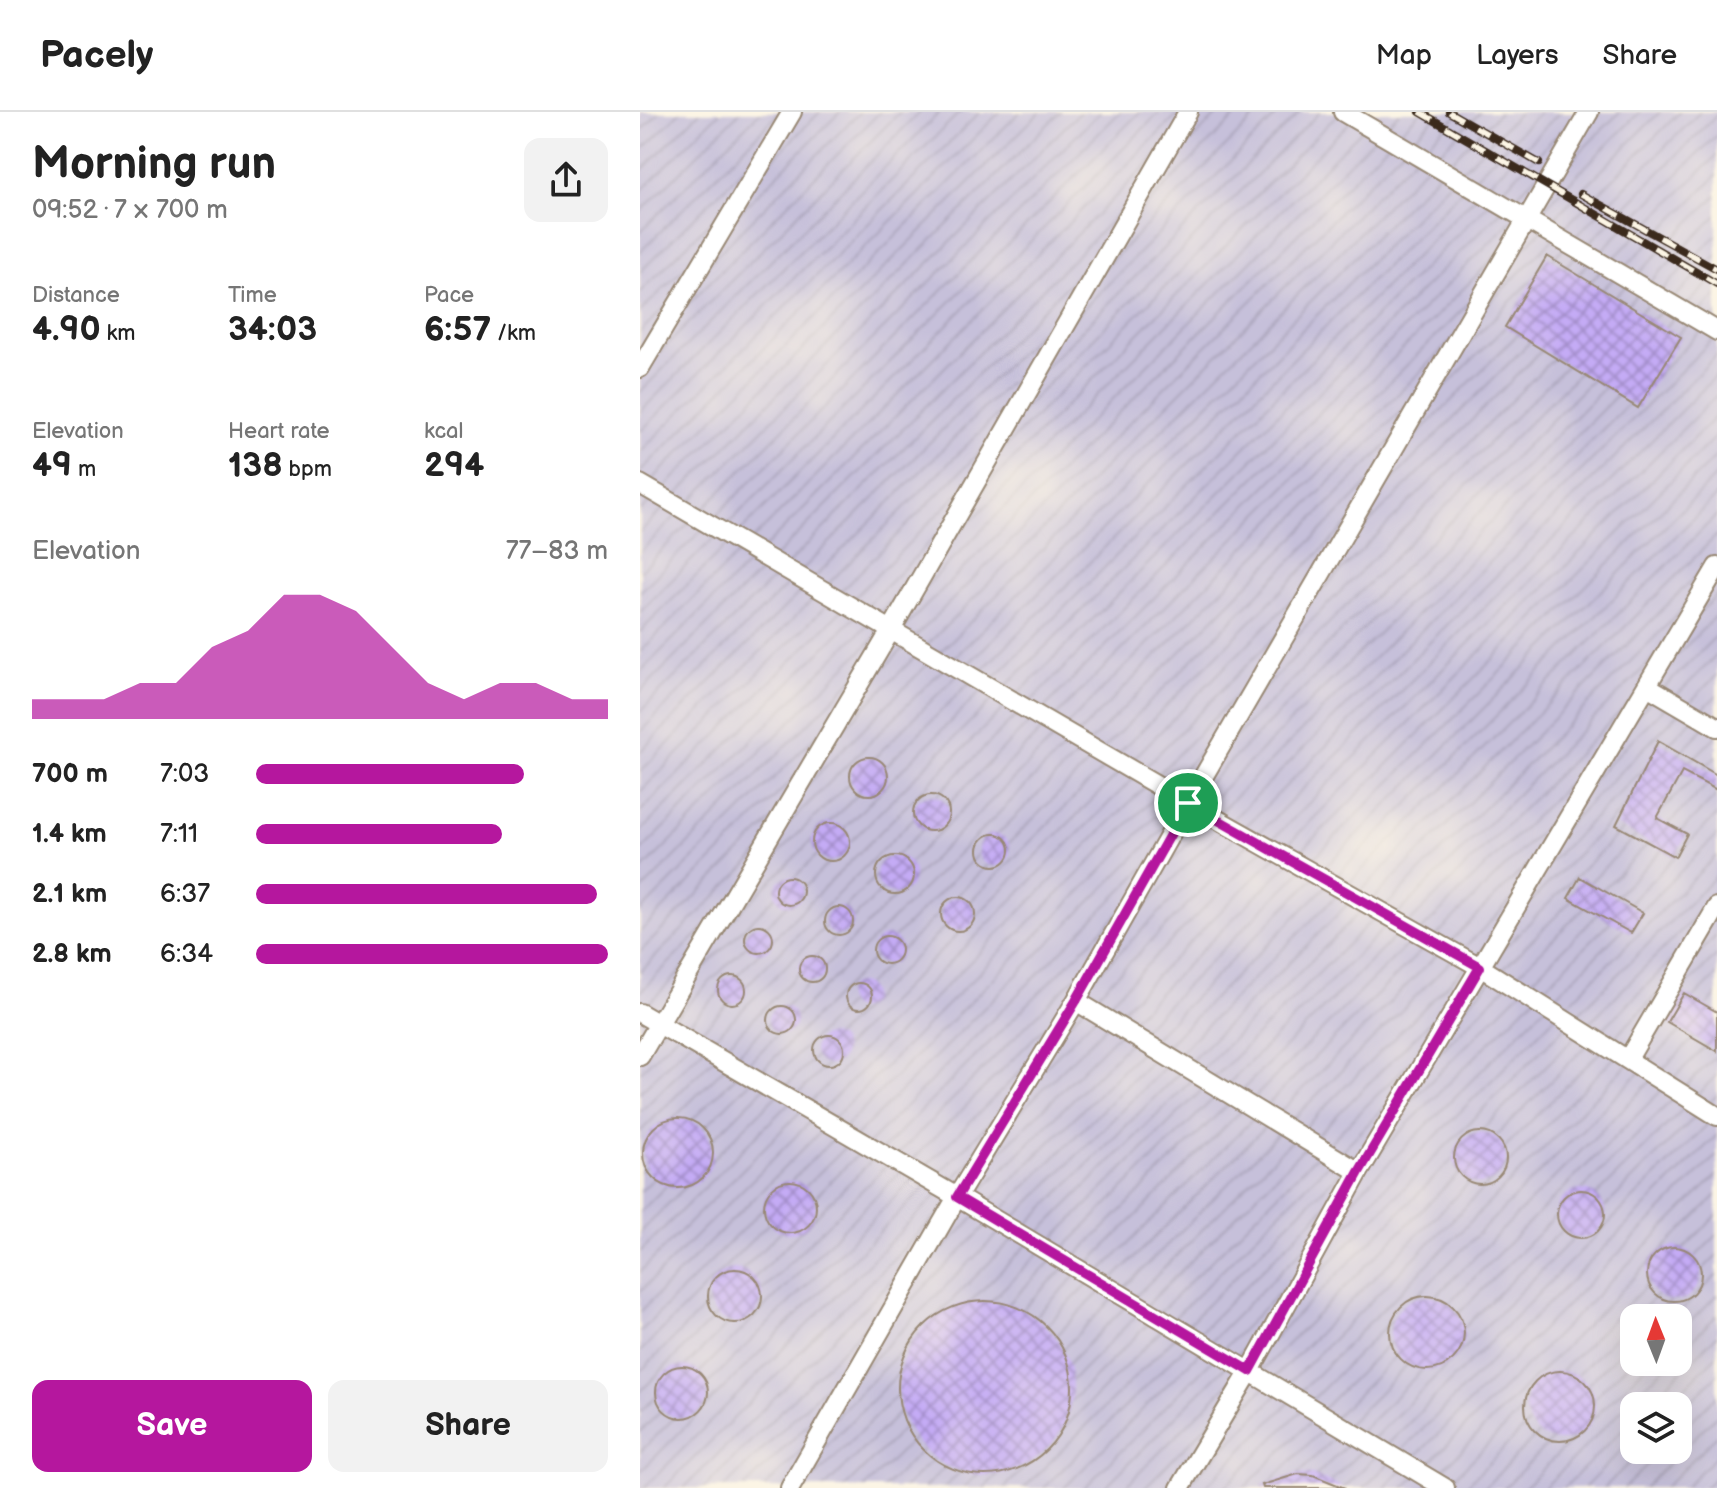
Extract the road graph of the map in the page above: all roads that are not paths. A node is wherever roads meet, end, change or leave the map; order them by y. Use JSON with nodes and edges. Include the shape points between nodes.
{"nodes":[{"id":1,"x":792,"y":112,"type":"edge"},
{"id":2,"x":1188,"y":112,"type":"edge"},
{"id":3,"x":1343,"y":112,"type":"edge"},
{"id":4,"x":1589,"y":112,"type":"edge"},
{"id":5,"x":1528,"y":219,"type":"junction"},
{"id":6,"x":1717,"y":331,"type":"edge"},
{"id":7,"x":640,"y":368,"type":"edge"},
{"id":8,"x":640,"y":484,"type":"edge"},
{"id":9,"x":1717,"y":567,"type":"edge"},
{"id":10,"x":891,"y":630,"type":"junction"},
{"id":11,"x":1647,"y":686,"type":"junction"},
{"id":12,"x":1717,"y":727,"type":"edge"},
{"id":13,"x":1188,"y":803,"type":"junction"},
{"id":14,"x":1717,"y":907,"type":"edge"},
{"id":15,"x":1480,"y":967,"type":"junction"},
{"id":16,"x":1076,"y":1001,"type":"junction"},
{"id":17,"x":640,"y":1013,"type":"edge"},
{"id":18,"x":659,"y":1023,"type":"junction"},
{"id":19,"x":640,"y":1056,"type":"edge"},
{"id":20,"x":1628,"y":1059,"type":"junction"},
{"id":21,"x":1717,"y":1116,"type":"edge"},
{"id":22,"x":1359,"y":1172,"type":"junction"},
{"id":23,"x":957,"y":1197,"type":"junction"},
{"id":24,"x":1250,"y":1371,"type":"junction"},
{"id":25,"x":790,"y":1488,"type":"edge"},
{"id":26,"x":1180,"y":1488,"type":"edge"},
{"id":27,"x":1445,"y":1488,"type":"edge"}],
"edges":[{"from":1,"to":7,"type":"lane"},
{"from":2,"to":10,"type":"lane"},
{"from":3,"to":5,"type":"lane"},
{"from":4,"to":5,"type":"lane"},
{"from":5,"to":6,"type":"lane"},
{"from":5,"to":13,"type":"lane"},
{"from":8,"to":10,"type":"lane"},
{"from":9,"to":11,"type":"lane"},
{"from":10,"to":13,"type":"lane"},
{"from":10,"to":18,"type":"lane"},
{"from":11,"to":12,"type":"lane"},
{"from":11,"to":15,"type":"lane"},
{"from":13,"to":15,"type":"lane"},
{"from":13,"to":16,"type":"lane"},
{"from":14,"to":20,"type":"lane"},
{"from":15,"to":20,"type":"lane"},
{"from":15,"to":22,"type":"lane"},
{"from":16,"to":22,"type":"lane"},
{"from":16,"to":23,"type":"lane"},
{"from":17,"to":18,"type":"lane"},
{"from":18,"to":19,"type":"lane"},
{"from":18,"to":23,"type":"lane"},
{"from":20,"to":21,"type":"lane"},
{"from":22,"to":24,"type":"lane"},
{"from":23,"to":24,"type":"lane"},
{"from":23,"to":25,"type":"lane"},
{"from":24,"to":26,"type":"lane"},
{"from":24,"to":27,"type":"lane"}]}
